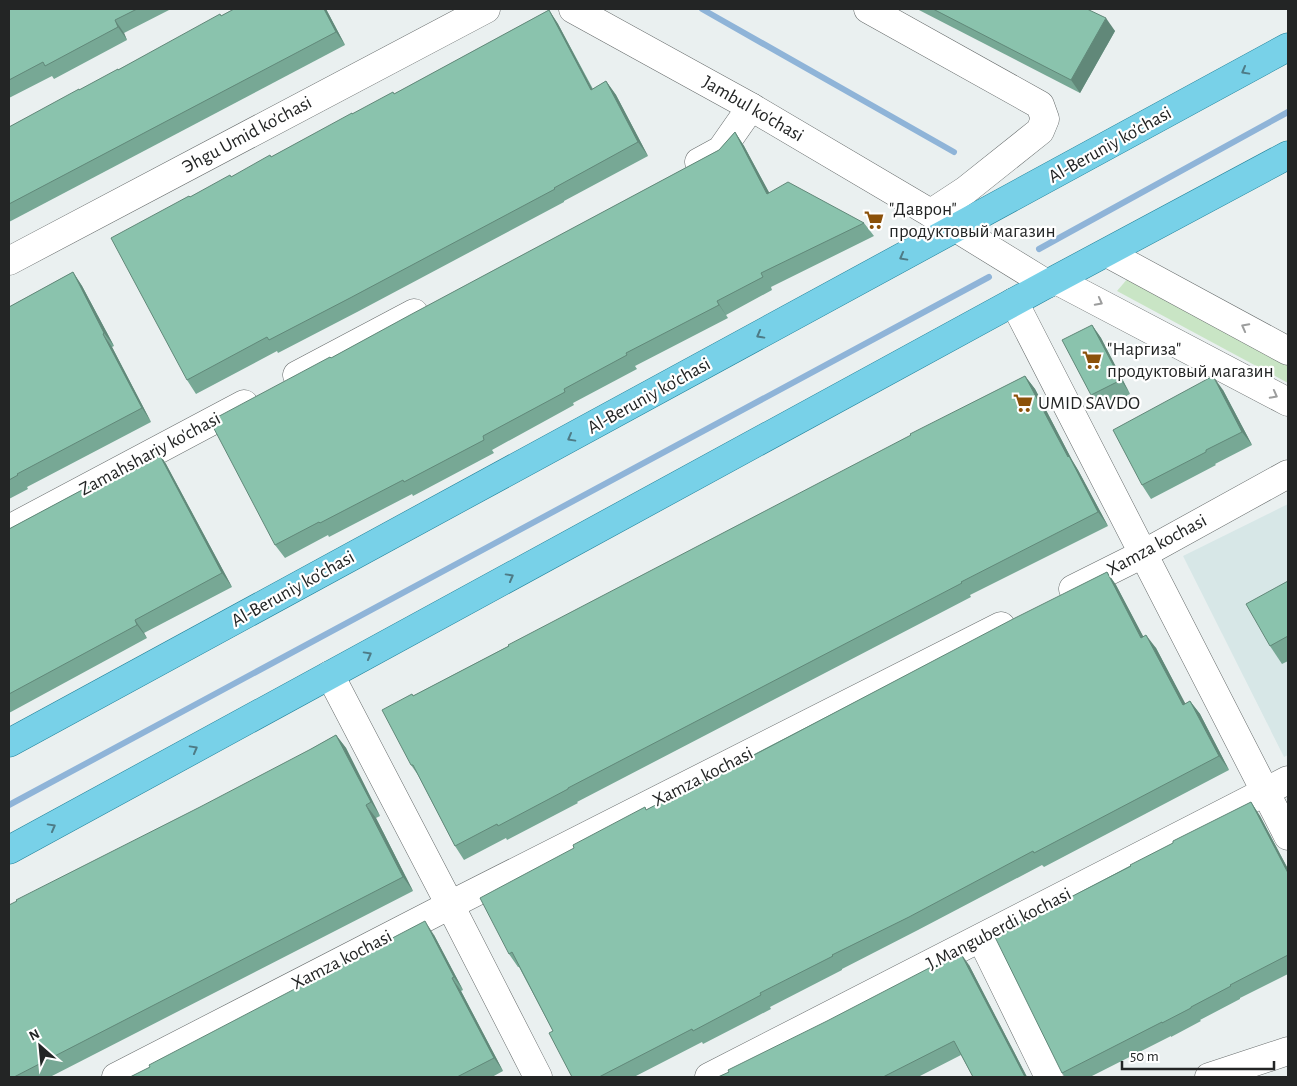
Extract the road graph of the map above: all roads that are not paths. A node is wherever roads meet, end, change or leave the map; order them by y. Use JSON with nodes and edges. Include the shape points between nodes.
{"nodes":[{"id":1,"x":486,"y":9,"type":"edge"},
{"id":2,"x":573,"y":9,"type":"edge"},
{"id":3,"x":868,"y":9,"type":"edge"},
{"id":4,"x":1288,"y":47,"type":"edge"},
{"id":5,"x":751,"y":106,"type":"junction"},
{"id":6,"x":1288,"y":155,"type":"edge"},
{"id":7,"x":678,"y":173,"type":"edge"},
{"id":8,"x":931,"y":213,"type":"junction"},
{"id":9,"x":956,"y":228,"type":"junction"},
{"id":10,"x":1106,"y":253,"type":"junction"},
{"id":11,"x":9,"y":261,"type":"edge"},
{"id":12,"x":1052,"y":282,"type":"junction"},
{"id":13,"x":435,"y":302,"type":"edge"},
{"id":14,"x":1014,"y":302,"type":"junction"},
{"id":15,"x":1288,"y":351,"type":"edge"},
{"id":16,"x":1288,"y":402,"type":"edge"},
{"id":17,"x":1288,"y":474,"type":"edge"},
{"id":18,"x":9,"y":528,"type":"edge"},
{"id":19,"x":1143,"y":554,"type":"junction"},
{"id":20,"x":1054,"y":599,"type":"edge"},
{"id":21,"x":1019,"y":617,"type":"edge"},
{"id":22,"x":330,"y":675,"type":"junction"},
{"id":23,"x":9,"y":744,"type":"edge"},
{"id":24,"x":1277,"y":786,"type":"edge"},
{"id":25,"x":1288,"y":836,"type":"edge"},
{"id":26,"x":9,"y":850,"type":"edge"},
{"id":27,"x":450,"y":905,"type":"junction"},
{"id":28,"x":981,"y":938,"type":"junction"},
{"id":29,"x":1288,"y":1052,"type":"edge"},
{"id":30,"x":116,"y":1077,"type":"edge"},
{"id":31,"x":538,"y":1077,"type":"edge"},
{"id":32,"x":709,"y":1077,"type":"edge"},
{"id":33,"x":1049,"y":1077,"type":"edge"},
{"id":34,"x":1209,"y":1077,"type":"edge"}],
"edges":[{"from":1,"to":11,"type":"street","name":"Эhgu Umid ko’chasi"},
{"from":2,"to":5,"type":"street","name":"Jambul ko'chasi"},
{"from":3,"to":8,"type":"street","via":[[1040,105],[1045,119],[1040,131],[966,190]]},
{"from":4,"to":9,"type":"main road","name":"Al-Beruniy ko’chasi","one_way":true},
{"from":5,"to":7,"type":"street","via":[[722,150]]},
{"from":5,"to":8,"type":"street","name":"Jambul ko'chasi"},
{"from":6,"to":10,"type":"main road"},
{"from":8,"to":9,"type":"street","name":"Jambul ko'chasi"},
{"from":9,"to":12,"type":"street","name":"Jambul ko'chasi"},
{"from":9,"to":23,"type":"main road","name":"Al-Beruniy ko’chasi","one_way":true},
{"from":10,"to":12,"type":"main road"},
{"from":15,"to":10,"type":"street","one_way":true},
{"from":12,"to":14,"type":"main road"},
{"from":12,"to":16,"type":"street","name":"Jambul ko'chasi","one_way":true},
{"from":13,"to":18,"type":"street","name":"Zamahshariy ko'chasi"},
{"from":14,"to":19,"type":"street"},
{"from":22,"to":14,"type":"main road","one_way":true},
{"from":17,"to":19,"type":"street","name":"Xamza kochasi"},
{"from":19,"to":20,"type":"street","name":"Xamza kochasi"},
{"from":19,"to":24,"type":"street"},
{"from":21,"to":27,"type":"street","name":"Xamza kochasi"},
{"from":26,"to":22,"type":"main road","one_way":true},
{"from":22,"to":27,"type":"street"},
{"from":24,"to":25,"type":"street"},
{"from":24,"to":28,"type":"street","name":"J.Manguberdi kochasi"},
{"from":27,"to":30,"type":"street","name":"Xamza kochasi"},
{"from":27,"to":31,"type":"street"},
{"from":28,"to":32,"type":"street","name":"J.Manguberdi kochasi"},
{"from":28,"to":33,"type":"street"},
{"from":29,"to":34,"type":"street"}]}
